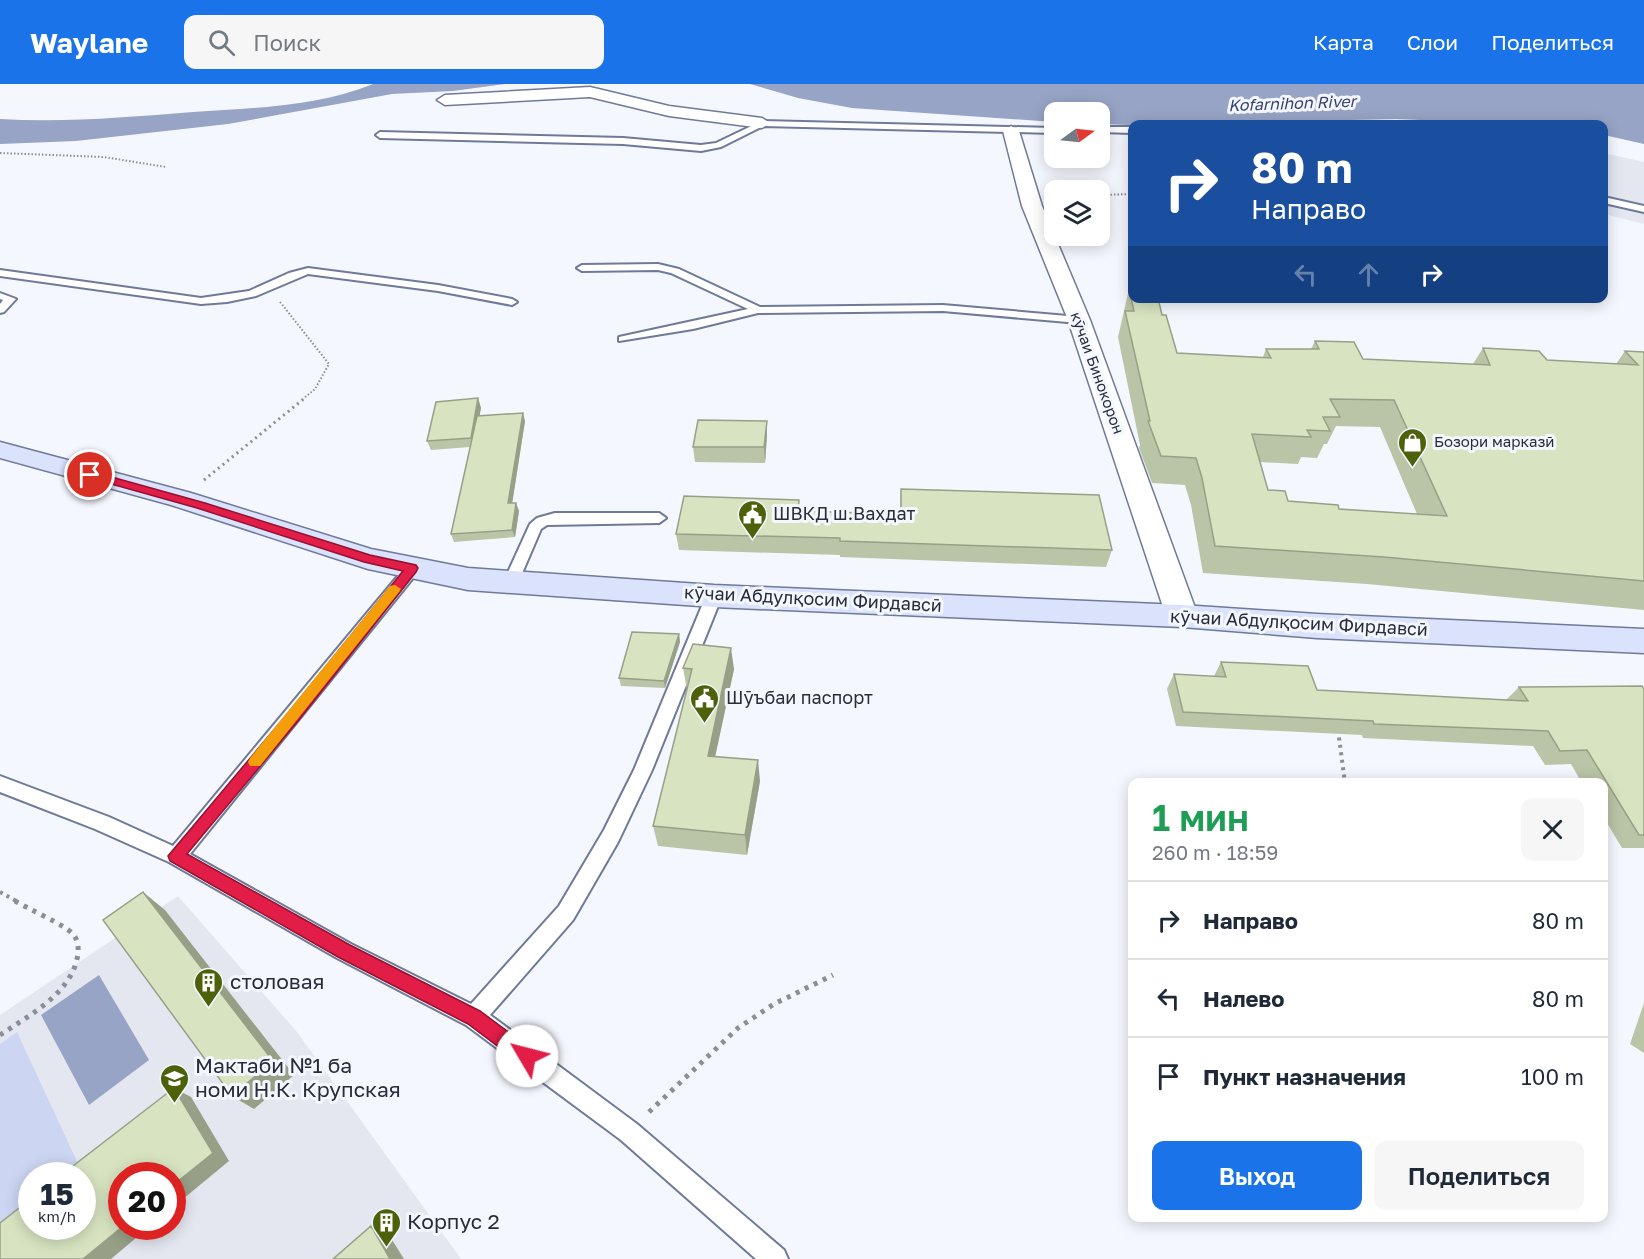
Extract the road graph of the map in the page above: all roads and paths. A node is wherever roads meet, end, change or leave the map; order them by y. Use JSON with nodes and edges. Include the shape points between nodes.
{"nodes":[{"id":1,"x":446,"y":100,"type":"dead end"},
{"id":2,"x":762,"y":123,"type":"junction"},
{"id":3,"x":1110,"y":130,"type":"edge"},
{"id":4,"x":1128,"y":130,"type":"edge"},
{"id":5,"x":1011,"y":131,"type":"junction"},
{"id":6,"x":1044,"y":131,"type":"edge"},
{"id":7,"x":380,"y":135,"type":"dead end"},
{"id":8,"x":0,"y":153,"type":"edge"},
{"id":9,"x":166,"y":167,"type":"dead end"},
{"id":10,"x":1128,"y":194,"type":"edge"},
{"id":11,"x":1110,"y":195,"type":"edge"},
{"id":12,"x":1608,"y":201,"type":"edge"},
{"id":13,"x":1644,"y":209,"type":"edge"},
{"id":14,"x":582,"y":268,"type":"dead end"},
{"id":15,"x":0,"y":273,"type":"edge"},
{"id":16,"x":268,"y":288,"type":"junction"},
{"id":17,"x":0,"y":296,"type":"edge"},
{"id":18,"x":512,"y":302,"type":"dead end"},
{"id":19,"x":0,"y":310,"type":"edge"},
{"id":20,"x":758,"y":310,"type":"junction"},
{"id":21,"x":1079,"y":320,"type":"junction"},
{"id":22,"x":623,"y":339,"type":"dead end"},
{"id":23,"x":0,"y":450,"type":"edge"},
{"id":24,"x":181,"y":499,"type":"junction"},
{"id":25,"x":659,"y":518,"type":"dead end"},
{"id":26,"x":411,"y":568,"type":"junction"},
{"id":27,"x":512,"y":581,"type":"junction"},
{"id":28,"x":714,"y":596,"type":"junction"},
{"id":29,"x":1182,"y":616,"type":"junction"},
{"id":30,"x":1644,"y":641,"type":"edge"},
{"id":31,"x":1338,"y":729,"type":"edge"},
{"id":32,"x":1344,"y":778,"type":"edge"},
{"id":33,"x":0,"y":784,"type":"edge"},
{"id":34,"x":176,"y":856,"type":"junction"},
{"id":35,"x":0,"y":892,"type":"edge"},
{"id":36,"x":833,"y":975,"type":"dead end"},
{"id":37,"x":474,"y":1017,"type":"junction"},
{"id":38,"x":0,"y":1035,"type":"edge"},
{"id":39,"x":629,"y":1132,"type":"junction"},
{"id":40,"x":775,"y":1259,"type":"edge"}],
"edges":[{"from":1,"to":2,"type":"street","via":[[590,92],[669,111]]},
{"from":2,"to":5,"type":"lane"},
{"from":2,"to":7,"type":"lane","via":[[718,145],[700,148],[612,140]]},
{"from":3,"to":4,"type":"lane"},
{"from":5,"to":6,"type":"lane"},
{"from":5,"to":21,"type":"street","name":"кӯчаи Бинокорон","via":[[1032,206]]},
{"from":8,"to":9,"type":"path","via":[[104,157]]},
{"from":10,"to":11,"type":"path"},
{"from":12,"to":13,"type":"lane"},
{"from":14,"to":20,"type":"lane","via":[[658,267],[675,271]]},
{"from":15,"to":16,"type":"lane","via":[[201,301],[234,298]]},
{"from":16,"to":18,"type":"lane","via":[[308,271]]},
{"from":16,"to":24,"type":"path","via":[[329,364],[315,388]]},
{"from":17,"to":19,"type":"lane","via":[[11,299]]},
{"from":20,"to":21,"type":"lane","via":[[943,308]]},
{"from":20,"to":22,"type":"lane"},
{"from":21,"to":29,"type":"street","name":"кӯчаи Бинокорон"},
{"from":23,"to":24,"type":"street","name":"кӯчаи Абдулқосим Фирдавсӣ"},
{"from":24,"to":26,"type":"street","name":"кӯчаи Абдулқосим Фирдавсӣ","via":[[368,559]]},
{"from":25,"to":27,"type":"lane","via":[[542,521],[535,527]]},
{"from":26,"to":27,"type":"street","name":"кӯчаи Абдулқосим Фирдавсӣ","via":[[468,579]]},
{"from":26,"to":34,"type":"lane"},
{"from":27,"to":28,"type":"street","name":"кӯчаи Абдулқосим Фирдавсӣ"},
{"from":28,"to":29,"type":"street","name":"кӯчаи Абдулқосим Фирдавсӣ"},
{"from":28,"to":37,"type":"lane","via":[[612,836],[566,914]]},
{"from":29,"to":30,"type":"street","name":"кӯчаи Абдулқосим Фирдавсӣ"},
{"from":31,"to":32,"type":"path"},
{"from":33,"to":34,"type":"lane"},
{"from":34,"to":37,"type":"lane","via":[[344,951]]},
{"from":35,"to":38,"type":"path","via":[[72,933],[79,948],[75,967],[62,988]]},
{"from":36,"to":39,"type":"path","via":[[774,1004],[738,1028]]},
{"from":37,"to":39,"type":"lane"},
{"from":39,"to":40,"type":"lane"}]}
